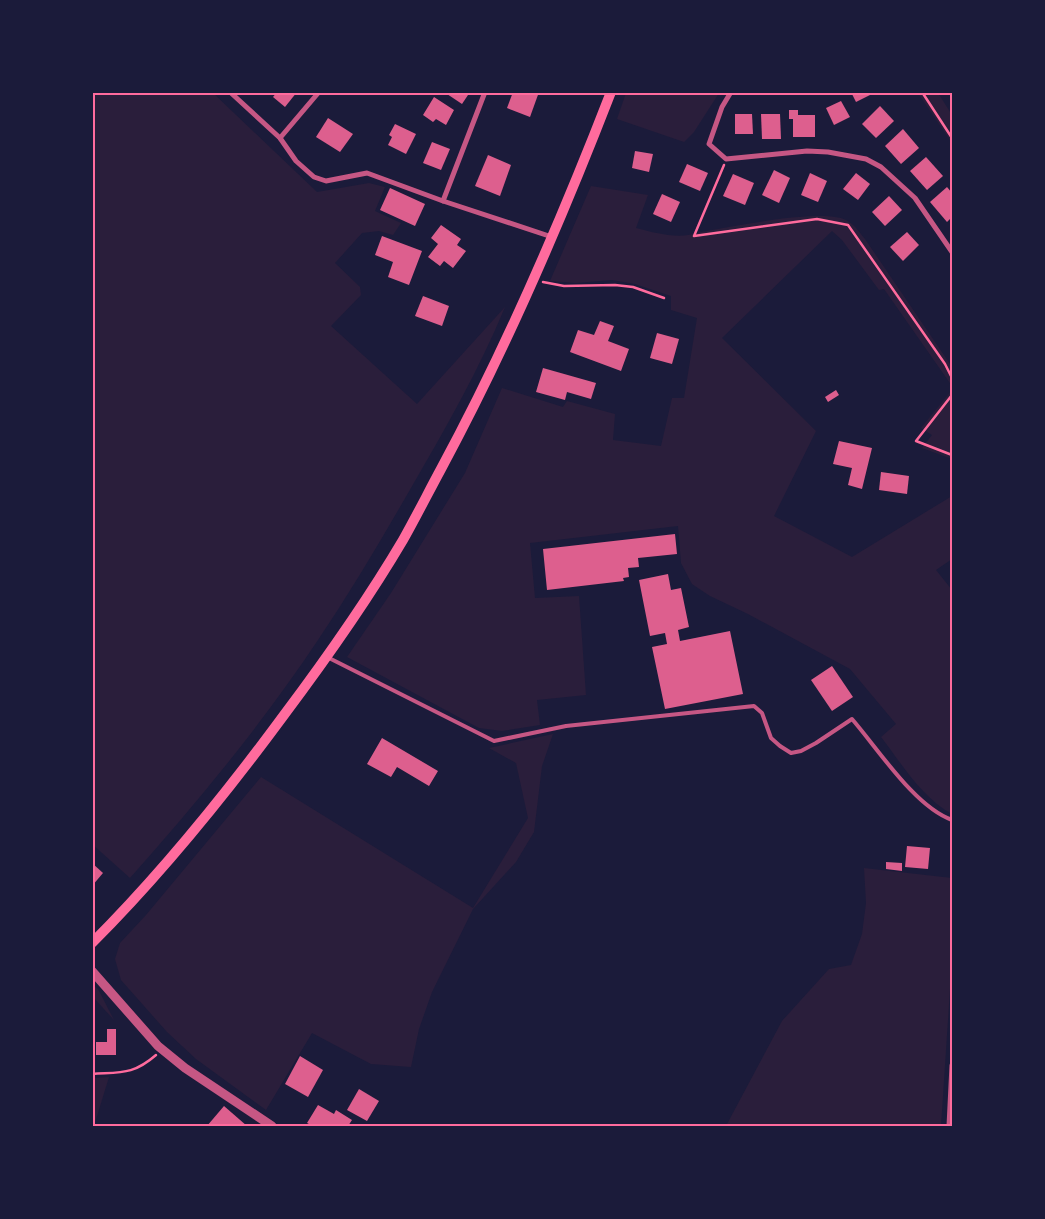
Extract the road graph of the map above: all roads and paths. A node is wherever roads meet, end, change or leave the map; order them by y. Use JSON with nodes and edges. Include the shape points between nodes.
{"nodes":[{"id":1,"x":230,"y":92,"type":"edge"},
{"id":2,"x":319,"y":92,"type":"edge"},
{"id":3,"x":485,"y":92,"type":"edge"},
{"id":4,"x":611,"y":92,"type":"edge"},
{"id":5,"x":731,"y":92,"type":"edge"},
{"id":6,"x":922,"y":92,"type":"edge"},
{"id":7,"x":280,"y":138,"type":"junction"},
{"id":8,"x":952,"y":138,"type":"edge"},
{"id":9,"x":726,"y":159,"type":"junction"},
{"id":10,"x":443,"y":201,"type":"junction"},
{"id":11,"x":553,"y":237,"type":"junction"},
{"id":12,"x":952,"y":252,"type":"edge"},
{"id":13,"x":534,"y":280,"type":"junction"},
{"id":14,"x":664,"y":298,"type":"dead end"},
{"id":15,"x":952,"y":378,"type":"edge"},
{"id":16,"x":952,"y":396,"type":"edge"},
{"id":17,"x":952,"y":455,"type":"edge"},
{"id":18,"x":327,"y":657,"type":"junction"},
{"id":19,"x":952,"y":820,"type":"edge"},
{"id":20,"x":92,"y":943,"type":"edge"},
{"id":21,"x":92,"y":972,"type":"edge"},
{"id":22,"x":163,"y":1050,"type":"junction"},
{"id":23,"x":952,"y":1065,"type":"edge"},
{"id":24,"x":92,"y":1074,"type":"edge"},
{"id":25,"x":272,"y":1126,"type":"edge"},
{"id":26,"x":949,"y":1126,"type":"edge"}],
"edges":[{"from":1,"to":7,"type":"street"},
{"from":2,"to":7,"type":"street"},
{"from":3,"to":10,"type":"street"},
{"from":4,"to":11,"type":"main road"},
{"from":5,"to":9,"type":"street","via":[[709,144]]},
{"from":6,"to":8,"type":"path"},
{"from":7,"to":10,"type":"street","via":[[296,161],[314,178],[326,180],[367,172]]},
{"from":9,"to":12,"type":"street","via":[[807,151],[866,159],[881,167],[915,198]]},
{"from":9,"to":15,"type":"path","via":[[694,236],[817,218],[848,225]]},
{"from":10,"to":11,"type":"street"},
{"from":11,"to":13,"type":"main road"},
{"from":13,"to":14,"type":"path","via":[[564,286],[633,287]]},
{"from":13,"to":18,"type":"main road","via":[[476,404],[403,540]]},
{"from":16,"to":17,"type":"path","via":[[916,441]]},
{"from":18,"to":19,"type":"lane","via":[[494,742],[566,726],[754,706],[762,713],[771,738],[791,753],[816,743],[852,719],[925,804]]},
{"from":18,"to":20,"type":"main road","via":[[203,821]]},
{"from":21,"to":22,"type":"street"},
{"from":22,"to":24,"type":"path","via":[[144,1066],[129,1072]]},
{"from":22,"to":25,"type":"street"},
{"from":23,"to":26,"type":"street"}]}
